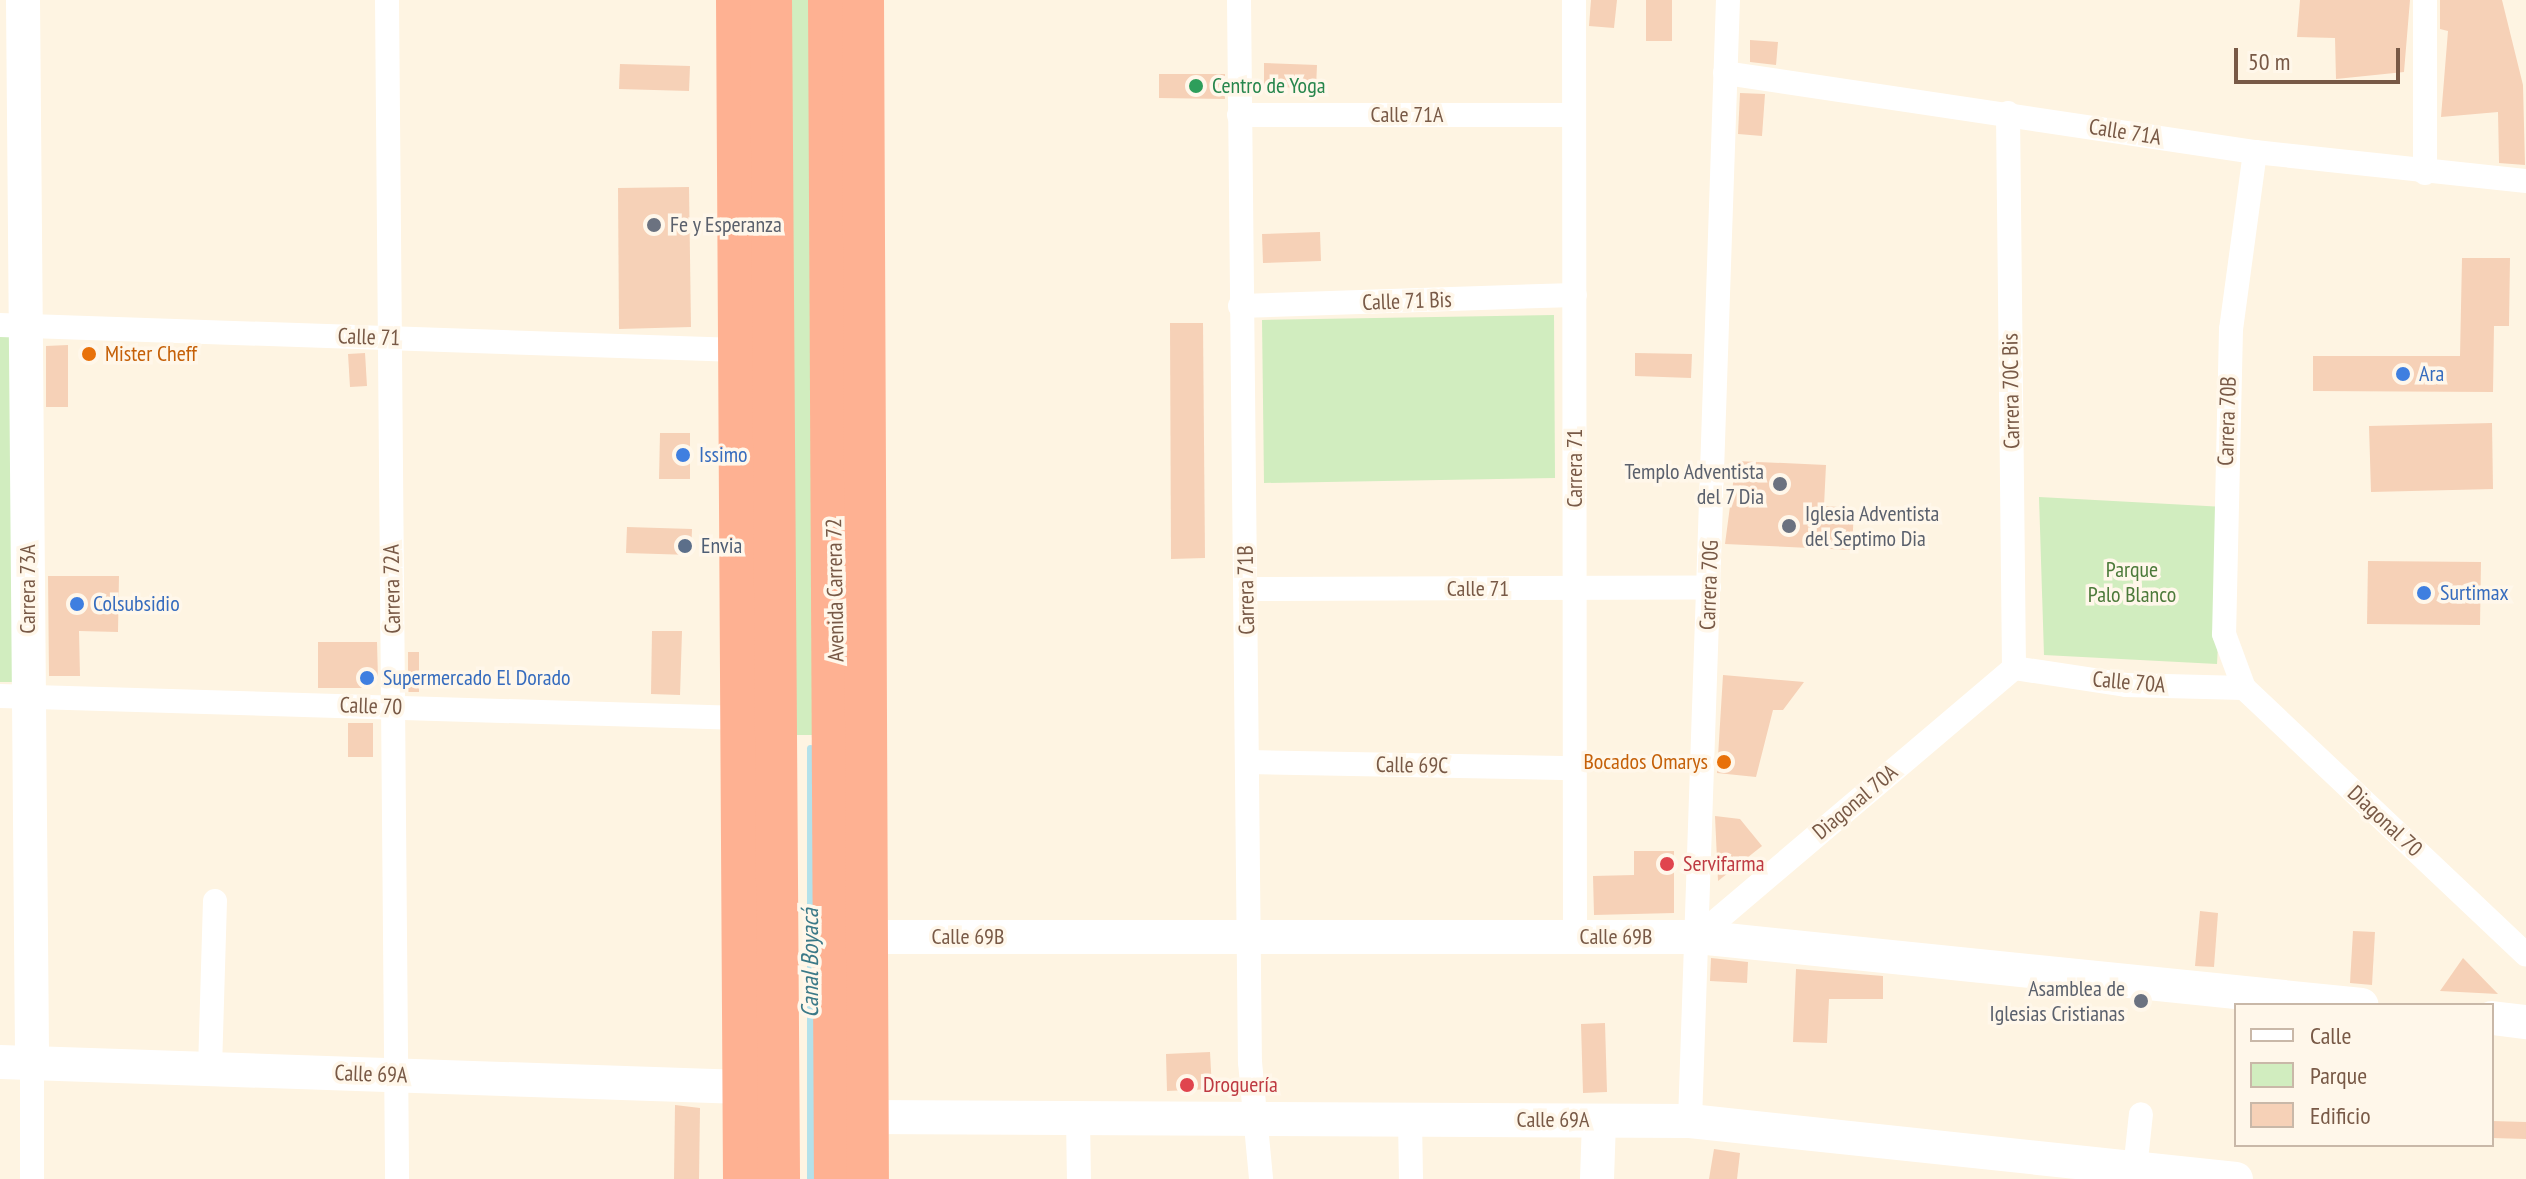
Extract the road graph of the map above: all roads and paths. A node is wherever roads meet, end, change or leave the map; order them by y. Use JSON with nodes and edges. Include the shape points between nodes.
{"nodes":[{"id":1,"x":23,"y":0,"type":"edge"},
{"id":2,"x":387,"y":0,"type":"edge"},
{"id":3,"x":737,"y":0,"type":"edge"},
{"id":4,"x":771,"y":0,"type":"edge"},
{"id":5,"x":829,"y":0,"type":"edge"},
{"id":6,"x":863,"y":0,"type":"edge"},
{"id":7,"x":1239,"y":0,"type":"edge"},
{"id":8,"x":1574,"y":0,"type":"edge"},
{"id":9,"x":1728,"y":0,"type":"edge"},
{"id":10,"x":2425,"y":0,"type":"edge"},
{"id":11,"x":770,"y":70,"type":"junction"},
{"id":12,"x":1725,"y":73,"type":"junction"},
{"id":13,"x":2008,"y":113,"type":"junction"},
{"id":14,"x":1239,"y":115,"type":"junction"},
{"id":15,"x":1574,"y":115,"type":"junction"},
{"id":16,"x":737,"y":128,"type":"junction"},
{"id":17,"x":2255,"y":152,"type":"junction"},
{"id":18,"x":2425,"y":173,"type":"junction"},
{"id":19,"x":2526,"y":181,"type":"edge"},
{"id":20,"x":737,"y":199,"type":"junction"},
{"id":21,"x":865,"y":269,"type":"junction"},
{"id":22,"x":770,"y":275,"type":"junction"},
{"id":23,"x":1575,"y":295,"type":"junction"},
{"id":24,"x":1240,"y":306,"type":"junction"},
{"id":25,"x":13,"y":325,"type":"edge"},
{"id":26,"x":390,"y":338,"type":"junction"},
{"id":27,"x":738,"y":350,"type":"junction"},
{"id":28,"x":831,"y":366,"type":"junction"},
{"id":29,"x":1709,"y":587,"type":"junction"},
{"id":30,"x":1247,"y":589,"type":"junction"},
{"id":31,"x":1575,"y":590,"type":"junction"},
{"id":32,"x":2014,"y":668,"type":"junction"},
{"id":33,"x":2244,"y":688,"type":"junction"},
{"id":34,"x":14,"y":697,"type":"edge"},
{"id":35,"x":394,"y":706,"type":"junction"},
{"id":36,"x":742,"y":718,"type":"junction"},
{"id":37,"x":1248,"y":762,"type":"junction"},
{"id":38,"x":1575,"y":768,"type":"junction"},
{"id":39,"x":836,"y":875,"type":"junction"},
{"id":40,"x":742,"y":876,"type":"junction"},
{"id":41,"x":215,"y":901,"type":"dead end"},
{"id":42,"x":866,"y":937,"type":"junction"},
{"id":43,"x":1249,"y":937,"type":"junction"},
{"id":44,"x":1575,"y":937,"type":"junction"},
{"id":45,"x":1697,"y":937,"type":"junction"},
{"id":46,"x":2526,"y":955,"type":"edge"},
{"id":47,"x":776,"y":963,"type":"junction"},
{"id":48,"x":2342,"y":1003,"type":"edge"},
{"id":49,"x":2494,"y":1018,"type":"edge"},
{"id":50,"x":2526,"y":1022,"type":"edge"},
{"id":51,"x":16,"y":1062,"type":"edge"},
{"id":52,"x":210,"y":1069,"type":"junction"},
{"id":53,"x":396,"y":1075,"type":"junction"},
{"id":54,"x":743,"y":1087,"type":"junction"},
{"id":55,"x":2141,"y":1114,"type":"dead end"},
{"id":56,"x":867,"y":1117,"type":"junction"},
{"id":57,"x":1078,"y":1118,"type":"junction"},
{"id":58,"x":1255,"y":1119,"type":"junction"},
{"id":59,"x":1410,"y":1120,"type":"junction"},
{"id":60,"x":1599,"y":1121,"type":"junction"},
{"id":61,"x":1690,"y":1121,"type":"junction"},
{"id":62,"x":2135,"y":1174,"type":"edge"},
{"id":63,"x":32,"y":1179,"type":"edge"},
{"id":64,"x":397,"y":1179,"type":"edge"},
{"id":65,"x":744,"y":1179,"type":"edge"},
{"id":66,"x":779,"y":1179,"type":"edge"},
{"id":67,"x":835,"y":1179,"type":"edge"},
{"id":68,"x":868,"y":1179,"type":"edge"},
{"id":69,"x":1079,"y":1179,"type":"edge"},
{"id":70,"x":1261,"y":1179,"type":"edge"},
{"id":71,"x":1411,"y":1179,"type":"edge"},
{"id":72,"x":1597,"y":1179,"type":"edge"},
{"id":73,"x":2236,"y":1179,"type":"edge"}],
"edges":[{"from":1,"to":25,"type":"street","name":"Carrera 73A"},
{"from":2,"to":26,"type":"street","name":"Carrera 72A"},
{"from":3,"to":16,"type":"highway"},
{"from":4,"to":11,"type":"highway"},
{"from":5,"to":28,"type":"highway","name":"Avenida Carrera 72"},
{"from":6,"to":21,"type":"highway","name":"Avenida Carrera 72"},
{"from":7,"to":14,"type":"street","name":"Carrera 71B"},
{"from":8,"to":15,"type":"street","name":"Carrera 71"},
{"from":9,"to":12,"type":"street","name":"Carrera 70G"},
{"from":10,"to":18,"type":"street"},
{"from":11,"to":16,"type":"highway"},
{"from":11,"to":22,"type":"highway"},
{"from":12,"to":13,"type":"street","name":"Calle 71A"},
{"from":12,"to":29,"type":"street","name":"Carrera 70G"},
{"from":13,"to":17,"type":"street","name":"Calle 71A"},
{"from":13,"to":32,"type":"street","name":"Carrera 70C Bis"},
{"from":14,"to":15,"type":"street","name":"Calle 71A"},
{"from":14,"to":24,"type":"street","name":"Carrera 71B"},
{"from":15,"to":23,"type":"street","name":"Carrera 71"},
{"from":16,"to":20,"type":"highway"},
{"from":17,"to":18,"type":"street","name":"Calle 71A"},
{"from":17,"to":33,"type":"street","name":"Carrera 70B","via":[[2231,329],[2223,518],[2224,634]]},
{"from":18,"to":19,"type":"street","name":"Calle 71A"},
{"from":20,"to":22,"type":"highway"},
{"from":20,"to":27,"type":"highway"},
{"from":21,"to":28,"type":"highway"},
{"from":21,"to":42,"type":"highway","name":"Avenida Carrera 72"},
{"from":22,"to":47,"type":"highway"},
{"from":23,"to":24,"type":"street","name":"Calle 71 Bis"},
{"from":23,"to":31,"type":"street","name":"Carrera 71"},
{"from":24,"to":30,"type":"street","name":"Carrera 71B"},
{"from":25,"to":26,"type":"street","name":"Calle 71"},
{"from":25,"to":34,"type":"street","name":"Carrera 73A"},
{"from":26,"to":27,"type":"street","name":"Calle 71"},
{"from":26,"to":35,"type":"street","name":"Carrera 72A"},
{"from":27,"to":36,"type":"highway"},
{"from":28,"to":39,"type":"highway","name":"Avenida Carrera 72"},
{"from":29,"to":31,"type":"street","name":"Calle 71"},
{"from":29,"to":45,"type":"street","name":"Carrera 70G"},
{"from":30,"to":31,"type":"street","name":"Calle 71"},
{"from":30,"to":37,"type":"street","name":"Carrera 71B"},
{"from":31,"to":38,"type":"street","name":"Carrera 71"},
{"from":32,"to":33,"type":"street","name":"Calle 70A","via":[[2126,685]]},
{"from":32,"to":45,"type":"street","name":"Diagonal 70A"},
{"from":33,"to":46,"type":"street","name":"Diagonal 70"},
{"from":34,"to":35,"type":"street","name":"Calle 70"},
{"from":34,"to":51,"type":"street","name":"Carrera 73A"},
{"from":35,"to":36,"type":"street","name":"Calle 70"},
{"from":35,"to":53,"type":"street","name":"Carrera 72A"},
{"from":36,"to":40,"type":"highway"},
{"from":37,"to":38,"type":"street","name":"Calle 69C"},
{"from":37,"to":43,"type":"street","name":"Carrera 71B"},
{"from":38,"to":44,"type":"street","name":"Carrera 71"},
{"from":39,"to":42,"type":"highway"},
{"from":39,"to":67,"type":"highway","name":"Avenida Carrera 72"},
{"from":40,"to":47,"type":"highway"},
{"from":40,"to":54,"type":"highway"},
{"from":41,"to":52,"type":"street"},
{"from":42,"to":43,"type":"street","name":"Calle 69B"},
{"from":42,"to":56,"type":"highway","name":"Avenida Carrera 72"},
{"from":43,"to":44,"type":"street","name":"Calle 69B"},
{"from":43,"to":58,"type":"street","name":"Carrera 71B"},
{"from":44,"to":45,"type":"street","name":"Calle 69B"},
{"from":45,"to":48,"type":"street","name":"Calle 69B"},
{"from":45,"to":61,"type":"street","name":"Carrera 70G"},
{"from":47,"to":66,"type":"highway"},
{"from":49,"to":50,"type":"street"},
{"from":51,"to":52,"type":"street","name":"Calle 69A"},
{"from":51,"to":63,"type":"street","name":"Carrera 73A"},
{"from":52,"to":53,"type":"street","name":"Calle 69A"},
{"from":53,"to":54,"type":"street","name":"Calle 69A"},
{"from":53,"to":64,"type":"street","name":"Carrera 72A"},
{"from":54,"to":65,"type":"highway"},
{"from":55,"to":62,"type":"street"},
{"from":56,"to":57,"type":"street","name":"Calle 69A"},
{"from":56,"to":68,"type":"highway","name":"Avenida Carrera 72"},
{"from":57,"to":58,"type":"street","name":"Calle 69A"},
{"from":57,"to":69,"type":"street"},
{"from":58,"to":59,"type":"street","name":"Calle 69A"},
{"from":58,"to":70,"type":"street","name":"Carrera 71B"},
{"from":59,"to":60,"type":"street","name":"Calle 69A"},
{"from":59,"to":71,"type":"street"},
{"from":60,"to":61,"type":"street","name":"Calle 69A"},
{"from":60,"to":72,"type":"street"},
{"from":61,"to":62,"type":"street","name":"Calle 69A"},
{"from":62,"to":73,"type":"street","name":"Calle 69A"}]}
